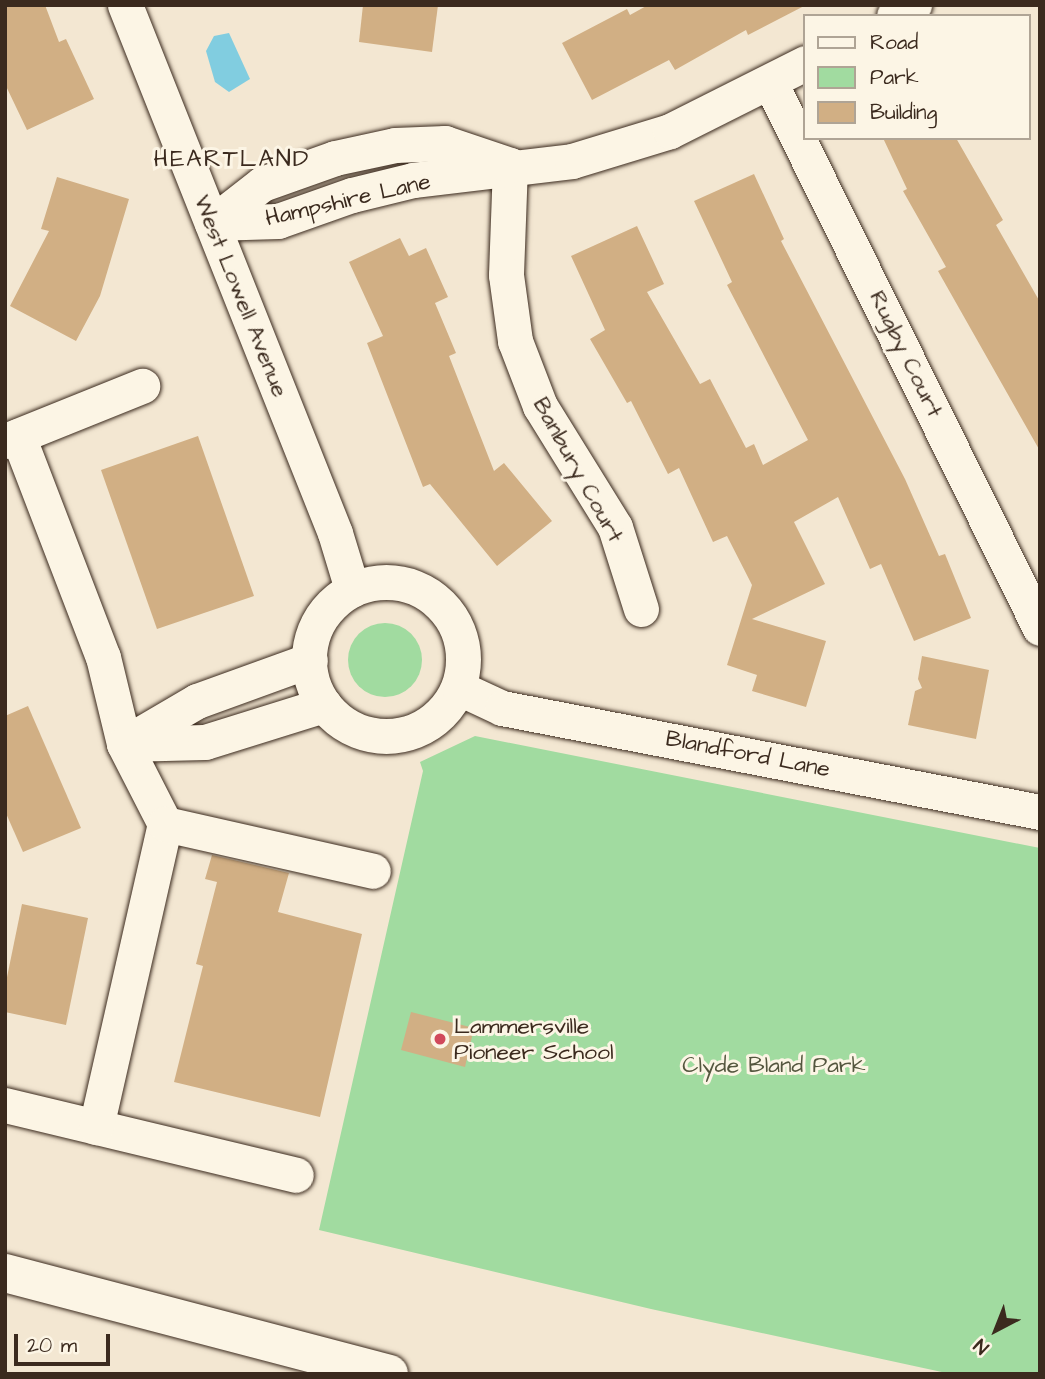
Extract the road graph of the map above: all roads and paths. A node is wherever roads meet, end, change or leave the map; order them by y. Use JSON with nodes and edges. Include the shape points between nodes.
{"nodes":[{"id":1,"x":125,"y":5,"type":"edge"},
{"id":2,"x":914,"y":5,"type":"edge"},
{"id":3,"x":898,"y":14,"type":"edge"},
{"id":4,"x":804,"y":64,"type":"edge"},
{"id":5,"x":770,"y":82,"type":"junction"},
{"id":6,"x":510,"y":165,"type":"junction"},
{"id":7,"x":212,"y":223,"type":"junction"},
{"id":8,"x":142,"y":386,"type":"dead end"},
{"id":9,"x":11,"y":438,"type":"edge"},
{"id":10,"x":352,"y":589,"type":"junction"},
{"id":11,"x":641,"y":609,"type":"dead end"},
{"id":12,"x":1040,"y":628,"type":"edge"},
{"id":13,"x":310,"y":660,"type":"junction"},
{"id":14,"x":459,"y":688,"type":"junction"},
{"id":15,"x":324,"y":705,"type":"junction"},
{"id":16,"x":124,"y":744,"type":"junction"},
{"id":17,"x":1040,"y":812,"type":"edge"},
{"id":18,"x":165,"y":824,"type":"junction"},
{"id":19,"x":373,"y":872,"type":"dead end"},
{"id":20,"x":5,"y":1105,"type":"edge"},
{"id":21,"x":96,"y":1127,"type":"junction"},
{"id":22,"x":296,"y":1175,"type":"dead end"},
{"id":23,"x":5,"y":1273,"type":"edge"},
{"id":24,"x":389,"y":1374,"type":"edge"}],
"edges":[{"from":1,"to":7,"type":"street","name":"West Lowell Avenue"},
{"from":2,"to":3,"type":"street"},
{"from":4,"to":5,"type":"street","name":"Hampshire Lane"},
{"from":5,"to":6,"type":"street","name":"Hampshire Lane","via":[[670,131],[572,161]]},
{"from":5,"to":12,"type":"street","name":"Rugby Court"},
{"from":6,"to":7,"type":"street","name":"Hampshire Lane","via":[[352,194],[278,221]]},
{"from":6,"to":11,"type":"street","name":"Banbury Court","via":[[506,275],[515,341],[540,406],[615,527]]},
{"from":7,"to":10,"type":"street","name":"West Lowell Avenue","via":[[335,533]]},
{"from":8,"to":9,"type":"street"},
{"from":9,"to":16,"type":"street","via":[[103,657]]},
{"from":10,"to":13,"type":"street","via":[[325,610],[310,643]]},
{"from":10,"to":14,"type":"street","via":[[368,583],[406,584],[437,601],[456,627],[463,661]]},
{"from":13,"to":15,"type":"street","via":[[310,679]]},
{"from":13,"to":16,"type":"street","via":[[197,701]]},
{"from":14,"to":15,"type":"street","via":[[424,726],[390,737],[355,730]]},
{"from":14,"to":17,"type":"street","name":"Blandford Lane","via":[[502,708]]},
{"from":15,"to":16,"type":"street","via":[[205,743]]},
{"from":16,"to":18,"type":"street"},
{"from":18,"to":19,"type":"street"},
{"from":18,"to":21,"type":"street"},
{"from":20,"to":21,"type":"street"},
{"from":21,"to":22,"type":"street"},
{"from":23,"to":24,"type":"highway"}]}
